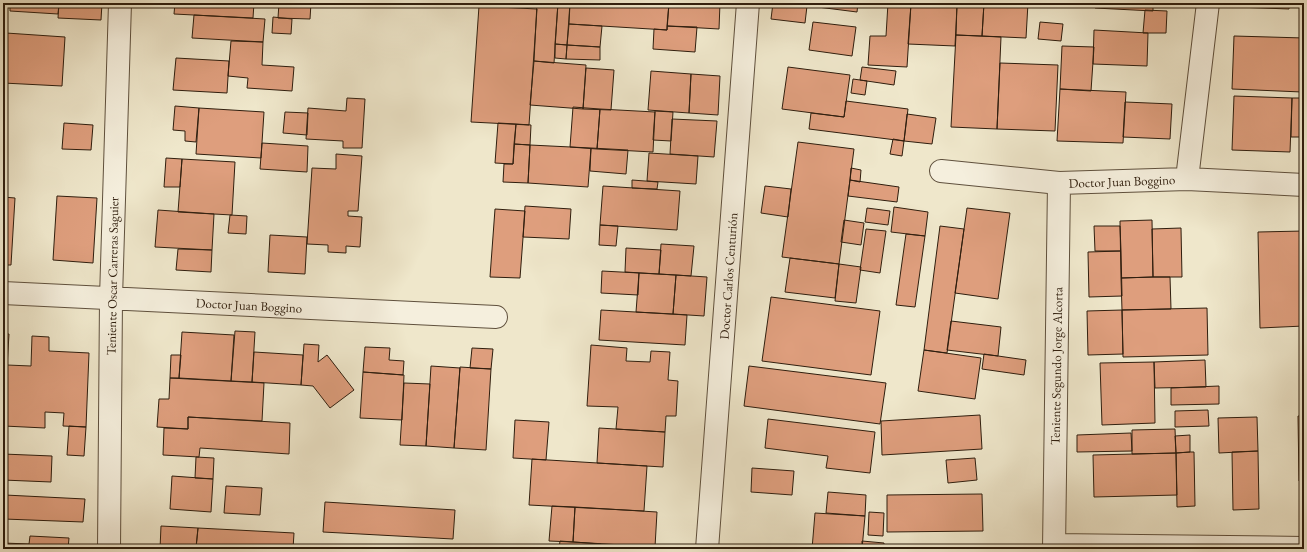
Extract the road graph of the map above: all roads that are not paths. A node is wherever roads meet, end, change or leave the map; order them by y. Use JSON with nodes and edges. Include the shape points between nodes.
{"nodes":[{"id":1,"x":120,"y":3,"type":"edge"},
{"id":2,"x":748,"y":3,"type":"edge"},
{"id":3,"x":1208,"y":3,"type":"edge"},
{"id":4,"x":941,"y":171,"type":"dead end"},
{"id":5,"x":1187,"y":179,"type":"junction"},
{"id":6,"x":1059,"y":183,"type":"junction"},
{"id":7,"x":1304,"y":185,"type":"edge"},
{"id":8,"x":3,"y":293,"type":"edge"},
{"id":9,"x":110,"y":298,"type":"junction"},
{"id":10,"x":496,"y":317,"type":"dead end"},
{"id":11,"x":1054,"y":547,"type":"edge"},
{"id":12,"x":1304,"y":548,"type":"edge"},
{"id":13,"x":109,"y":549,"type":"edge"},
{"id":14,"x":707,"y":549,"type":"edge"}],
"edges":[{"from":1,"to":9,"type":"street","name":"Teniente Oscar Carreras Saguier"},
{"from":2,"to":14,"type":"street","name":"Doctor Carlos Centurión"},
{"from":3,"to":5,"type":"street"},
{"from":4,"to":6,"type":"street","name":"Doctor Juan Boggino"},
{"from":5,"to":6,"type":"street","name":"Doctor Juan Boggino"},
{"from":5,"to":7,"type":"street","name":"Doctor Juan Boggino"},
{"from":6,"to":11,"type":"street","name":"Teniente Segundo Jorge Alcorta"},
{"from":8,"to":9,"type":"street","name":"Doctor Juan Boggino"},
{"from":9,"to":10,"type":"street","name":"Doctor Juan Boggino"},
{"from":9,"to":13,"type":"street","name":"Teniente Oscar Carreras Saguier"},
{"from":11,"to":12,"type":"street"}]}
